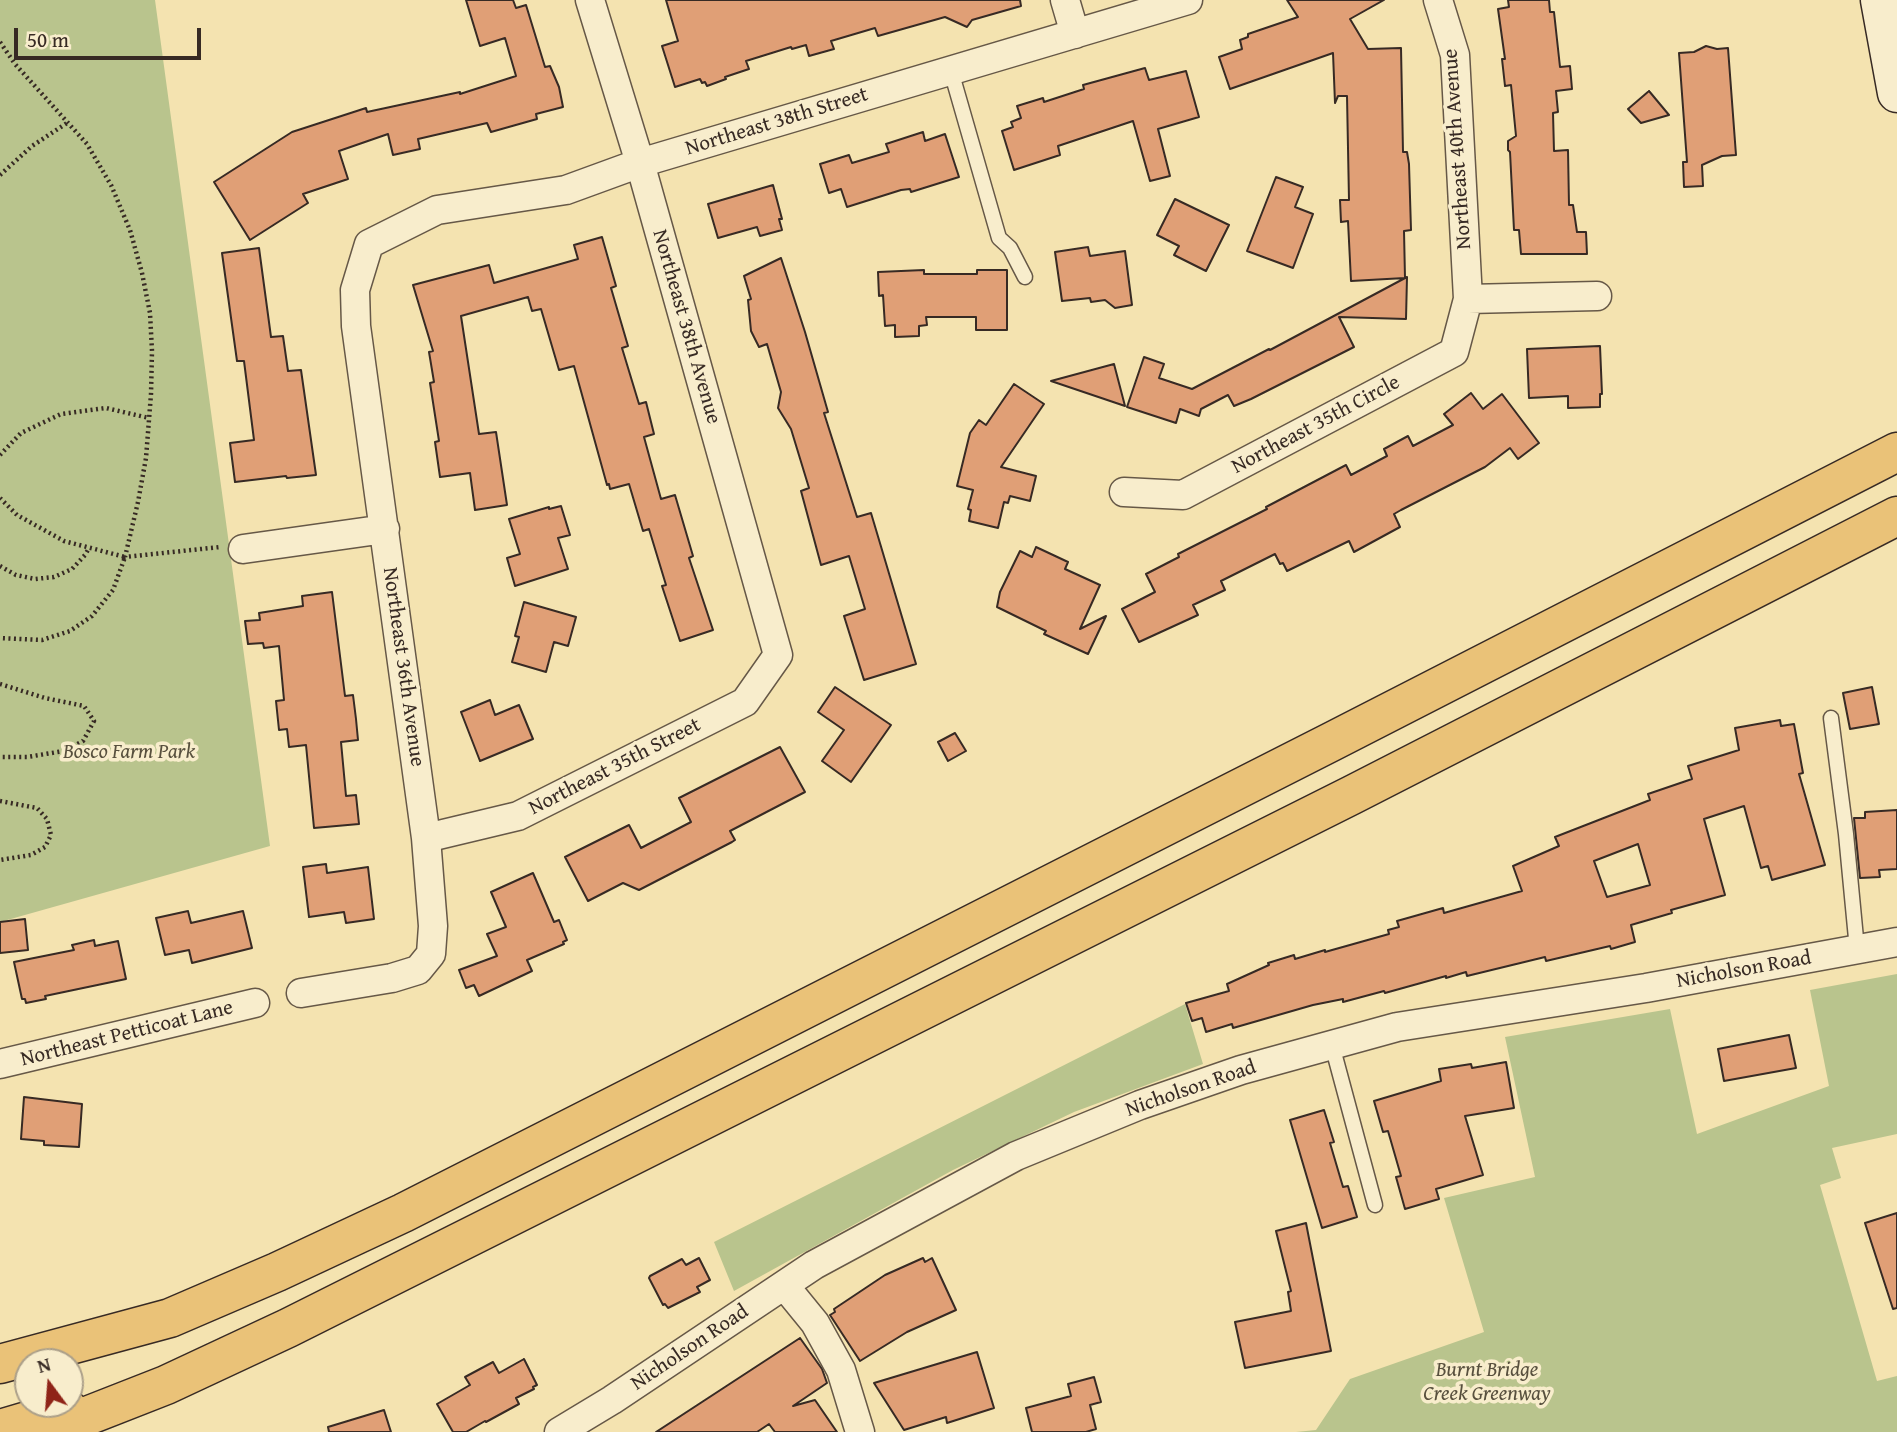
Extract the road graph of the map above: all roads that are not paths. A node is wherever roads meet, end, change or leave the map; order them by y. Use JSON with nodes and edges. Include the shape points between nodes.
{"nodes":[{"id":1,"x":590,"y":0,"type":"edge"},
{"id":2,"x":1065,"y":0,"type":"edge"},
{"id":3,"x":1188,"y":0,"type":"edge"},
{"id":4,"x":1438,"y":0,"type":"edge"},
{"id":5,"x":1880,"y":0,"type":"edge"},
{"id":6,"x":1075,"y":34,"type":"junction"},
{"id":7,"x":951,"y":71,"type":"junction"},
{"id":8,"x":1897,"y":93,"type":"edge"},
{"id":9,"x":640,"y":163,"type":"junction"},
{"id":10,"x":369,"y":244,"type":"joint"},
{"id":11,"x":1025,"y":277,"type":"dead end"},
{"id":12,"x":1597,"y":296,"type":"dead end"},
{"id":13,"x":1468,"y":299,"type":"junction"},
{"id":14,"x":1889,"y":452,"type":"edge"},
{"id":15,"x":1124,"y":492,"type":"dead end"},
{"id":16,"x":1897,"y":516,"type":"edge"},
{"id":17,"x":385,"y":529,"type":"junction"},
{"id":18,"x":1897,"y":547,"type":"edge"},
{"id":19,"x":1835,"y":548,"type":"junction"},
{"id":20,"x":243,"y":549,"type":"road end"},
{"id":21,"x":778,"y":655,"type":"joint"},
{"id":22,"x":1831,"y":718,"type":"dead end"},
{"id":23,"x":426,"y":838,"type":"junction"},
{"id":24,"x":1897,"y":942,"type":"edge"},
{"id":25,"x":1857,"y":949,"type":"junction"},
{"id":26,"x":301,"y":993,"type":"dead end"},
{"id":27,"x":255,"y":1003,"type":"dead end"},
{"id":28,"x":1332,"y":1045,"type":"junction"},
{"id":29,"x":0,"y":1064,"type":"edge"},
{"id":30,"x":1375,"y":1205,"type":"dead end"},
{"id":31,"x":435,"y":1255,"type":"junction"},
{"id":32,"x":784,"y":1285,"type":"junction"},
{"id":33,"x":111,"y":1335,"type":"junction"},
{"id":34,"x":74,"y":1348,"type":"edge"},
{"id":35,"x":0,"y":1364,"type":"edge"},
{"id":36,"x":0,"y":1429,"type":"edge"},
{"id":37,"x":46,"y":1432,"type":"edge"},
{"id":38,"x":559,"y":1432,"type":"edge"},
{"id":39,"x":860,"y":1432,"type":"edge"}],
"edges":[{"from":1,"to":9,"type":"street","name":"Northeast 38th Avenue"},
{"from":2,"to":6,"type":"street"},
{"from":3,"to":6,"type":"street","name":"Northeast 38th Street"},
{"from":4,"to":13,"type":"street","name":"Northeast 40th Avenue","via":[[1455,55]]},
{"from":5,"to":8,"type":"street"},
{"from":6,"to":7,"type":"street","name":"Northeast 38th Street"},
{"from":7,"to":9,"type":"street","name":"Northeast 38th Street"},
{"from":7,"to":11,"type":"lane","via":[[999,238],[1010,248]]},
{"from":9,"to":10,"type":"street","name":"Northeast 38th Street","via":[[566,190],[437,210]]},
{"from":9,"to":21,"type":"street","name":"Northeast 38th Avenue"},
{"from":10,"to":17,"type":"street","name":"Northeast 36th Avenue","via":[[355,290],[356,326]]},
{"from":12,"to":13,"type":"street"},
{"from":13,"to":15,"type":"street","name":"Northeast 35th Circle","via":[[1454,352],[1183,495]]},
{"from":14,"to":33,"type":"highway","via":[[1331,742],[416,1207],[170,1318]]},
{"from":16,"to":19,"type":"highway"},
{"from":17,"to":20,"type":"street"},
{"from":17,"to":23,"type":"street","name":"Northeast 36th Avenue"},
{"from":18,"to":19,"type":"highway"},
{"from":19,"to":31,"type":"highway"},
{"from":21,"to":23,"type":"street","name":"Northeast 35th Street","via":[[745,702],[518,816]]},
{"from":22,"to":25,"type":"lane"},
{"from":23,"to":26,"type":"street","name":"Northeast 36th Avenue","via":[[431,954],[418,970],[392,978]]},
{"from":24,"to":25,"type":"street","name":"Nicholson Road"},
{"from":25,"to":28,"type":"street","name":"Nicholson Road","via":[[1397,1027]]},
{"from":27,"to":29,"type":"street","name":"Northeast Petticoat Lane"},
{"from":28,"to":30,"type":"lane"},
{"from":28,"to":32,"type":"street","name":"Nicholson Road","via":[[1140,1105],[1016,1156]]},
{"from":31,"to":36,"type":"highway","via":[[163,1377]]},
{"from":31,"to":37,"type":"highway","via":[[166,1385]]},
{"from":32,"to":38,"type":"street","name":"Nicholson Road"},
{"from":32,"to":39,"type":"street","via":[[815,1323],[841,1370]]},
{"from":33,"to":34,"type":"highway"},
{"from":33,"to":35,"type":"highway"}]}
